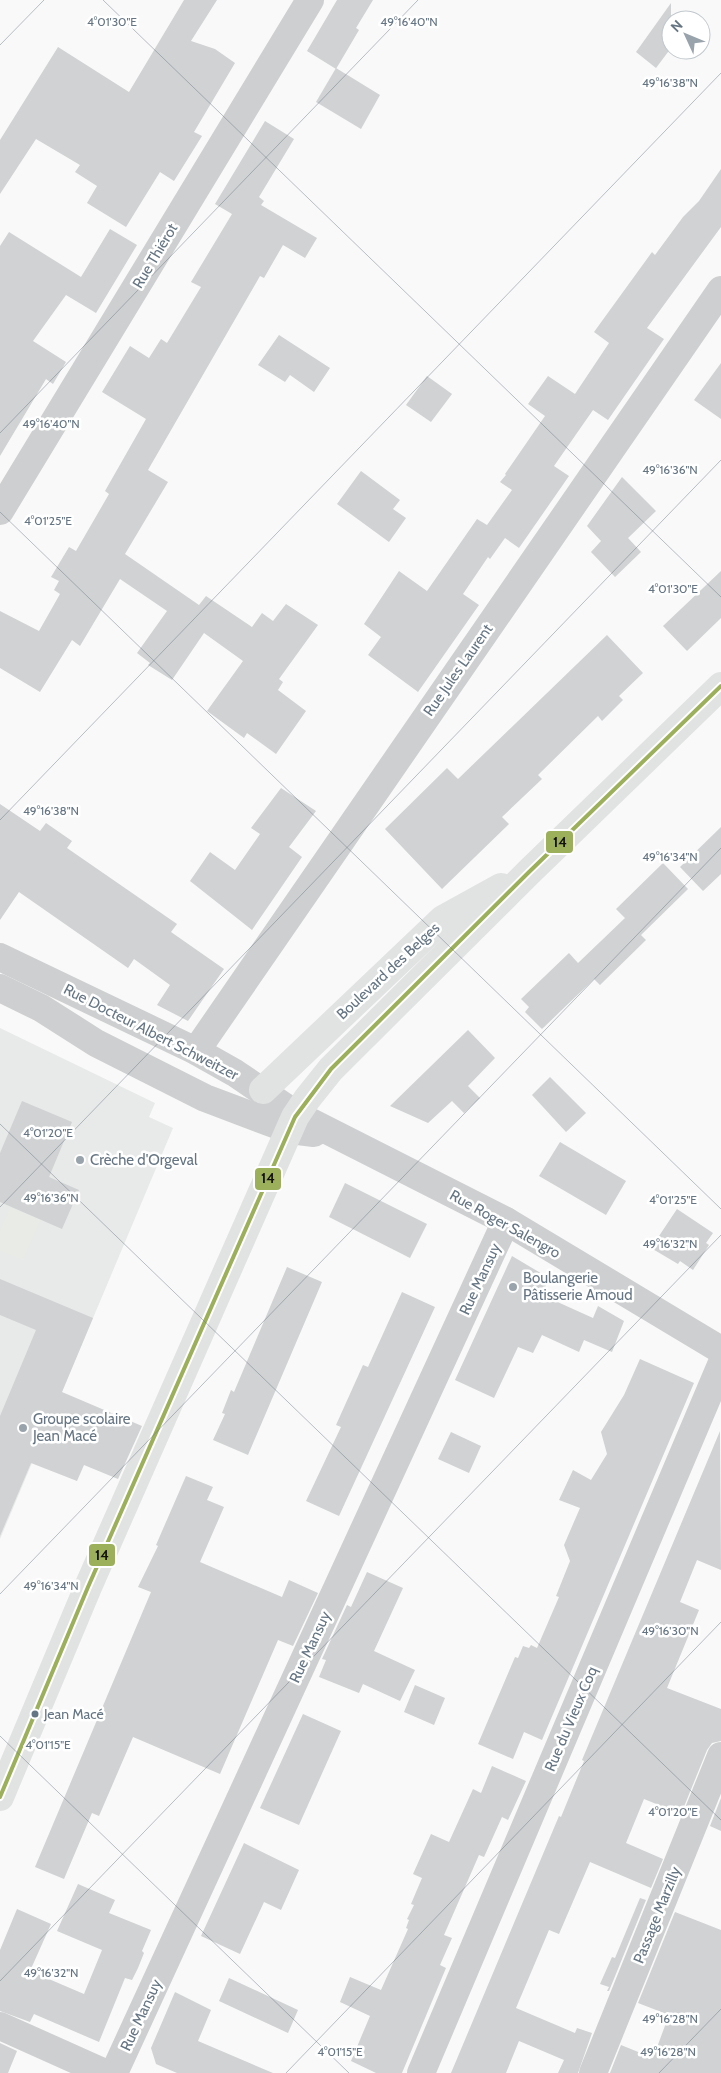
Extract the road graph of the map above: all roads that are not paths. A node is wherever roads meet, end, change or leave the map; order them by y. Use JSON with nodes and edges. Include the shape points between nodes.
{"nodes":[{"id":1,"x":310,"y":0,"type":"edge"},
{"id":2,"x":721,"y":290,"type":"edge"},
{"id":3,"x":0,"y":511,"type":"edge"},
{"id":4,"x":721,"y":686,"type":"edge"},
{"id":5,"x":529,"y":872,"type":"junction"},
{"id":6,"x":0,"y":957,"type":"edge"},
{"id":7,"x":0,"y":988,"type":"edge"},
{"id":8,"x":196,"y":1051,"type":"junction"},
{"id":9,"x":263,"y":1090,"type":"junction"},
{"id":10,"x":293,"y":1122,"type":"junction"},
{"id":11,"x":506,"y":1221,"type":"junction"},
{"id":12,"x":721,"y":1350,"type":"edge"},
{"id":13,"x":721,"y":1365,"type":"edge"},
{"id":14,"x":721,"y":1756,"type":"edge"},
{"id":15,"x":0,"y":1797,"type":"edge"},
{"id":16,"x":0,"y":2026,"type":"edge"},
{"id":17,"x":106,"y":2073,"type":"edge"},
{"id":18,"x":114,"y":2073,"type":"edge"},
{"id":19,"x":421,"y":2073,"type":"edge"},
{"id":20,"x":594,"y":2073,"type":"edge"}],
"edges":[{"from":1,"to":3,"type":"street","name":"Rue Thiérot"},
{"from":2,"to":8,"type":"street","name":"Rue Jules Laurent"},
{"from":4,"to":5,"type":"main road","name":"Boulevard des Belges"},
{"from":5,"to":9,"type":"main road","name":"Boulevard des Belges","via":[[443,919]]},
{"from":5,"to":10,"type":"main road","name":"Boulevard des Belges","via":[[331,1069]]},
{"from":6,"to":8,"type":"street","name":"Rue Docteur Albert Schweitzer"},
{"from":7,"to":10,"type":"street","name":"Rue Docteur Albert Schweitzer","via":[[41,1008],[96,1043],[205,1098]]},
{"from":8,"to":9,"type":"street","name":"Rue Docteur Albert Schweitzer"},
{"from":9,"to":10,"type":"street","name":"Rue Docteur Albert Schweitzer"},
{"from":10,"to":11,"type":"street","name":"Rue Roger Salengro","via":[[337,1136]]},
{"from":10,"to":15,"type":"main road","name":"Boulevard des Belges","via":[[88,1586]]},
{"from":11,"to":12,"type":"street","name":"Rue Roger Salengro"},
{"from":11,"to":18,"type":"street","name":"Rue Mansuy"},
{"from":13,"to":19,"type":"street","name":"Rue du Vieux Coq"},
{"from":14,"to":20,"type":"street","name":"Passage Marzilly"},
{"from":16,"to":17,"type":"street"}]}
